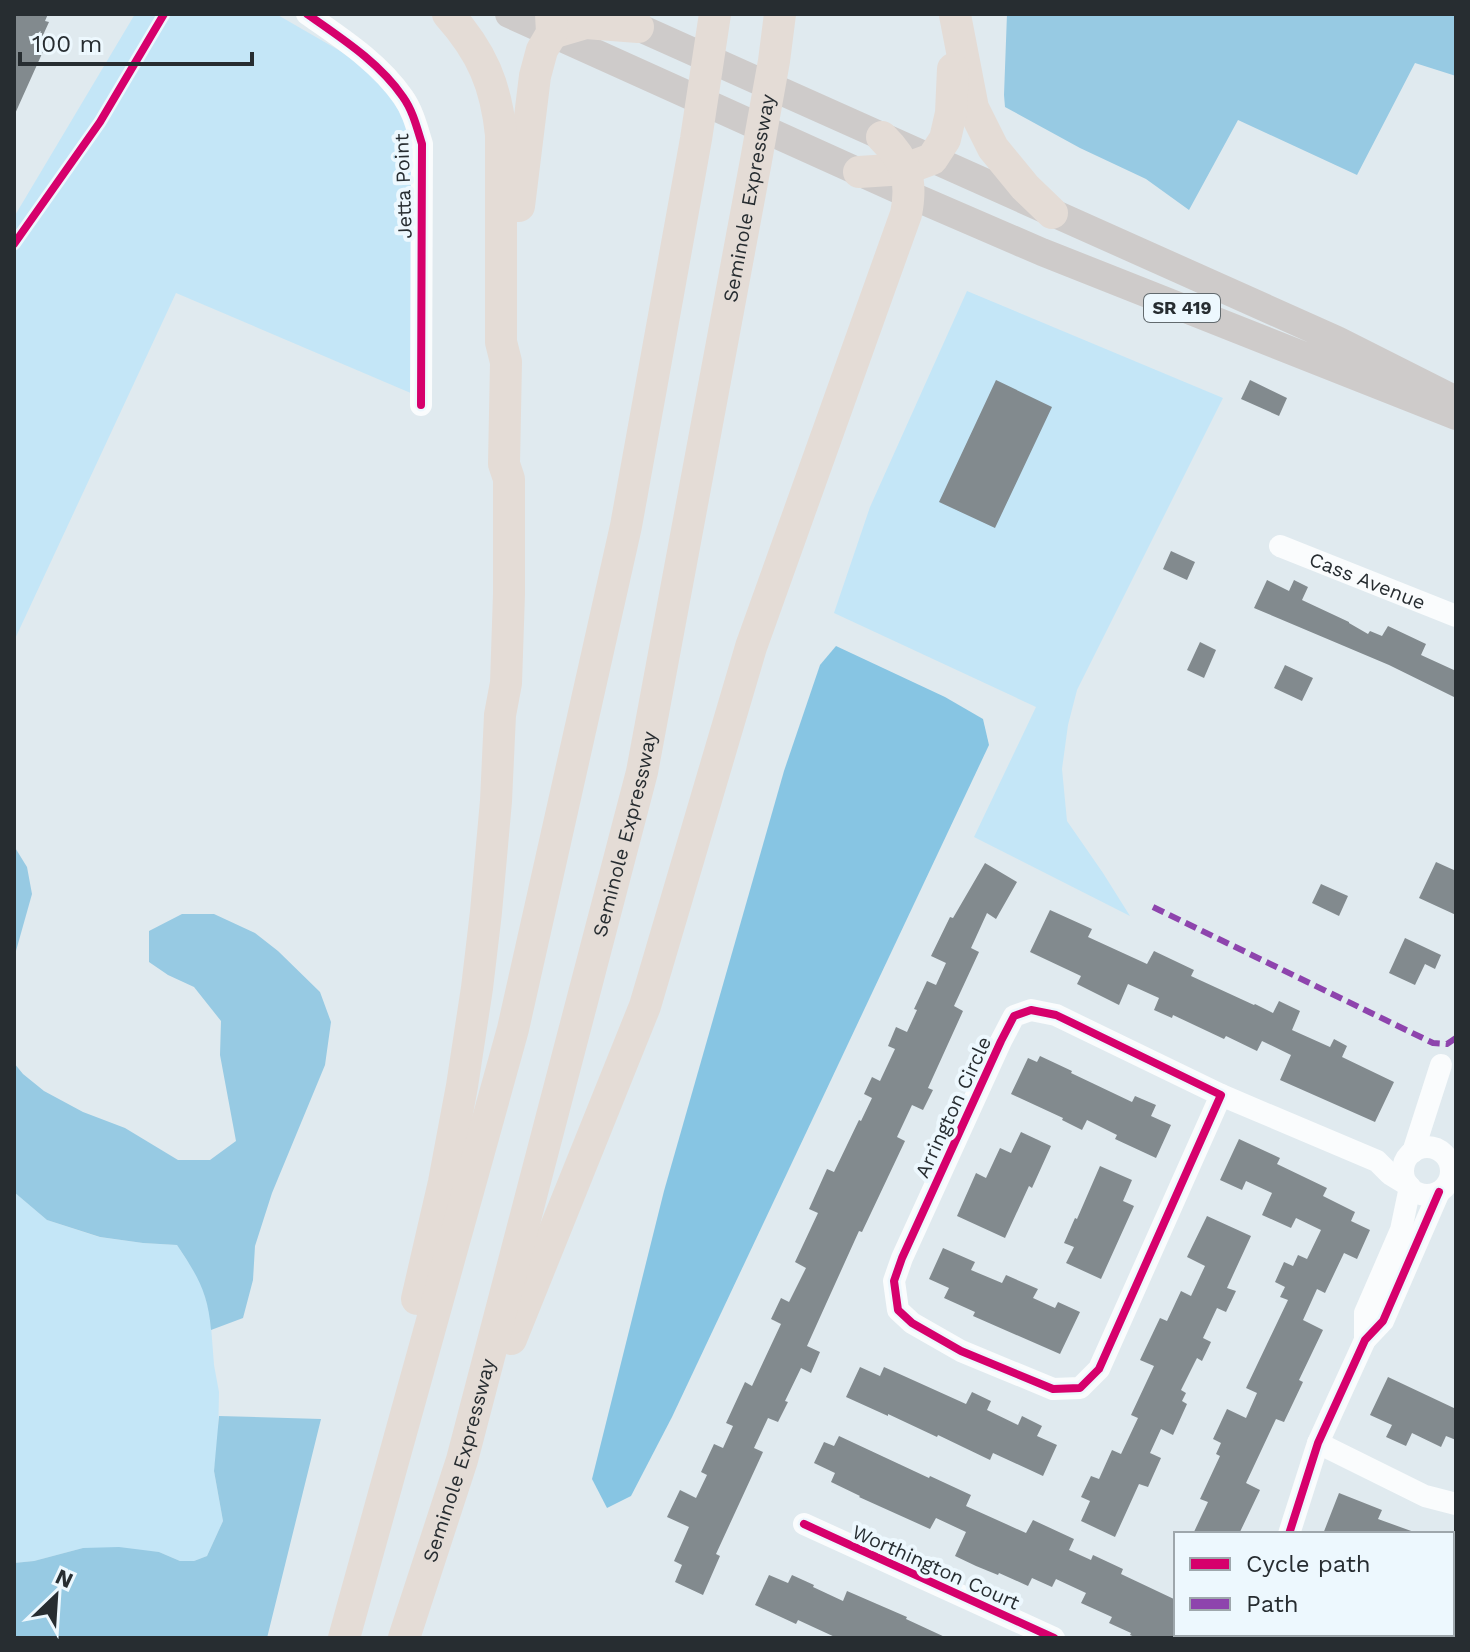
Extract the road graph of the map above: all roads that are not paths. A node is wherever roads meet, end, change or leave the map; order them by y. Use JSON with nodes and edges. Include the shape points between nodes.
{"nodes":[{"id":1,"x":307,"y":14,"type":"edge"},
{"id":2,"x":448,"y":14,"type":"edge"},
{"id":3,"x":509,"y":14,"type":"edge"},
{"id":4,"x":780,"y":14,"type":"edge"},
{"id":5,"x":955,"y":14,"type":"edge"},
{"id":6,"x":624,"y":20,"type":"edge"},
{"id":7,"x":714,"y":22,"type":"edge"},
{"id":8,"x":552,"y":24,"type":"edge"},
{"id":9,"x":882,"y":137,"type":"joint"},
{"id":10,"x":859,"y":172,"type":"joint"},
{"id":11,"x":916,"y":174,"type":"junction"},
{"id":12,"x":1052,"y":213,"type":"junction"},
{"id":13,"x":506,"y":362,"type":"junction"},
{"id":14,"x":1456,"y":400,"type":"edge"},
{"id":15,"x":421,"y":405,"type":"dead end"},
{"id":16,"x":1456,"y":416,"type":"edge"},
{"id":17,"x":1280,"y":546,"type":"dead end"},
{"id":18,"x":1456,"y":616,"type":"edge"},
{"id":19,"x":1441,"y":1065,"type":"dead end"},
{"id":20,"x":1221,"y":1095,"type":"junction"},
{"id":21,"x":1411,"y":1154,"type":"junction"},
{"id":22,"x":1377,"y":1161,"type":"junction"},
{"id":23,"x":1409,"y":1186,"type":"junction"},
{"id":24,"x":1439,"y":1192,"type":"junction"},
{"id":25,"x":1365,"y":1340,"type":"junction"},
{"id":26,"x":1318,"y":1443,"type":"junction"},
{"id":27,"x":462,"y":1460,"type":"junction"},
{"id":28,"x":1456,"y":1504,"type":"edge"},
{"id":29,"x":804,"y":1524,"type":"dead end"},
{"id":30,"x":1290,"y":1532,"type":"edge"},
{"id":31,"x":326,"y":1638,"type":"edge"},
{"id":32,"x":344,"y":1638,"type":"edge"},
{"id":33,"x":404,"y":1638,"type":"edge"},
{"id":34,"x":1054,"y":1638,"type":"edge"}],
"edges":[{"from":1,"to":15,"type":"street","name":"Jetta Point","via":[[381,70],[416,123],[422,144]]},
{"from":2,"to":13,"type":"highway","via":[[483,63],[499,116],[501,342]]},
{"from":3,"to":8,"type":"main road"},
{"from":4,"to":27,"type":"highway","name":"Seminole Expressway","via":[[642,772]]},
{"from":5,"to":11,"type":"highway","via":[[945,139]]},
{"from":5,"to":12,"type":"highway","via":[[973,108],[993,148]]},
{"from":6,"to":8,"type":"highway"},
{"from":6,"to":9,"type":"main road"},
{"from":7,"to":32,"type":"highway","via":[[626,526],[513,1029]]},
{"from":8,"to":10,"type":"main road"},
{"from":8,"to":13,"type":"highway","via":[[538,60],[531,106]]},
{"from":9,"to":11,"type":"highway"},
{"from":10,"to":11,"type":"highway"},
{"from":11,"to":12,"type":"main road","number":"SR 419"},
{"from":11,"to":16,"type":"main road","number":"SR 419","via":[[1156,299]]},
{"from":11,"to":27,"type":"highway","via":[[751,647],[645,1006]]},
{"from":12,"to":14,"type":"main road","number":"SR 419","via":[[1337,340]]},
{"from":13,"to":31,"type":"highway","via":[[495,557],[494,681],[500,715],[496,801],[467,1056],[405,1345]]},
{"from":17,"to":18,"type":"street","name":"Cass Avenue"},
{"from":19,"to":21,"type":"street"},
{"from":20,"to":20,"type":"street","name":"Arrington Circle","via":[[1056,1015],[1031,1010],[1014,1016],[902,1258],[894,1281],[898,1310],[961,1351],[1053,1389],[1080,1388],[1099,1369]]},
{"from":20,"to":22,"type":"street","name":"Arrington Circle"},
{"from":21,"to":22,"type":"street"},
{"from":21,"to":23,"type":"street","via":[[1404,1173]]},
{"from":21,"to":24,"type":"street","via":[[1429,1147],[1445,1154],[1451,1167],[1449,1181]]},
{"from":22,"to":23,"type":"street","name":"Arrington Circle"},
{"from":23,"to":24,"type":"street","via":[[1422,1194]]},
{"from":23,"to":25,"type":"street","via":[[1401,1230],[1365,1313]]},
{"from":24,"to":25,"type":"street","via":[[1383,1321]]},
{"from":25,"to":26,"type":"street"},
{"from":26,"to":28,"type":"street","via":[[1425,1496]]},
{"from":26,"to":30,"type":"street"},
{"from":27,"to":33,"type":"highway","name":"Seminole Expressway"},
{"from":29,"to":34,"type":"street","name":"Worthington Court"}]}
